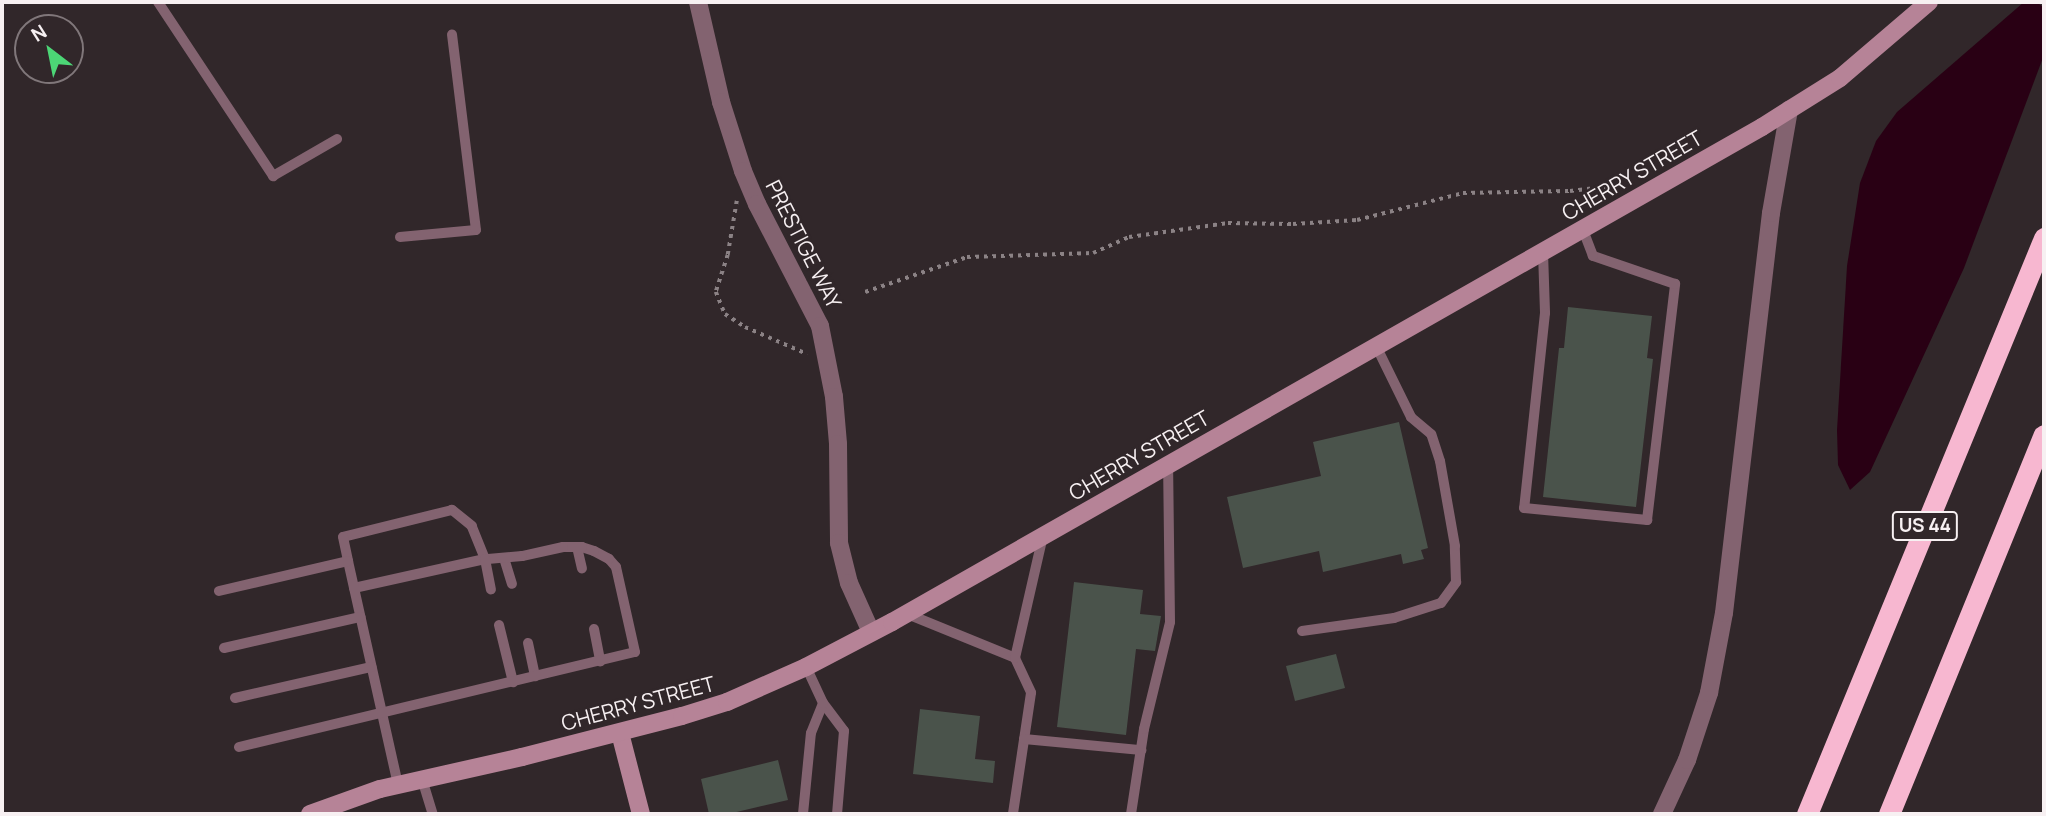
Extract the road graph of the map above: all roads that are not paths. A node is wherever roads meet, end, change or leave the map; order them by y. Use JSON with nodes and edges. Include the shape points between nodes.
{"nodes":[{"id":1,"x":158,"y":2,"type":"edge"},
{"id":2,"x":698,"y":2,"type":"edge"},
{"id":3,"x":1929,"y":2,"type":"edge"},
{"id":4,"x":452,"y":34,"type":"dead end"},
{"id":5,"x":1788,"y":110,"type":"junction"},
{"id":6,"x":337,"y":139,"type":"dead end"},
{"id":7,"x":1583,"y":230,"type":"junction"},
{"id":8,"x":401,"y":237,"type":"dead end"},
{"id":9,"x":2044,"y":237,"type":"edge"},
{"id":10,"x":1543,"y":252,"type":"junction"},
{"id":11,"x":1377,"y":348,"type":"junction"},
{"id":12,"x":2044,"y":435,"type":"edge"},
{"id":13,"x":1168,"y":464,"type":"junction"},
{"id":14,"x":1043,"y":536,"type":"junction"},
{"id":15,"x":577,"y":547,"type":"junction"},
{"id":16,"x":504,"y":558,"type":"junction"},
{"id":17,"x":485,"y":559,"type":"junction"},
{"id":18,"x":348,"y":561,"type":"junction"},
{"id":19,"x":582,"y":568,"type":"dead end"},
{"id":20,"x":512,"y":584,"type":"dead end"},
{"id":21,"x":354,"y":588,"type":"junction"},
{"id":22,"x":491,"y":589,"type":"dead end"},
{"id":23,"x":219,"y":592,"type":"dead end"},
{"id":24,"x":905,"y":613,"type":"junction"},
{"id":25,"x":361,"y":617,"type":"junction"},
{"id":26,"x":499,"y":625,"type":"dead end"},
{"id":27,"x":594,"y":629,"type":"dead end"},
{"id":28,"x":1303,"y":631,"type":"dead end"},
{"id":29,"x":871,"y":632,"type":"junction"},
{"id":30,"x":528,"y":643,"type":"dead end"},
{"id":31,"x":224,"y":648,"type":"dead end"},
{"id":32,"x":1015,"y":658,"type":"junction"},
{"id":33,"x":600,"y":661,"type":"junction"},
{"id":34,"x":372,"y":667,"type":"junction"},
{"id":35,"x":806,"y":667,"type":"junction"},
{"id":36,"x":536,"y":676,"type":"junction"},
{"id":37,"x":513,"y":682,"type":"junction"},
{"id":38,"x":235,"y":698,"type":"dead end"},
{"id":39,"x":823,"y":703,"type":"junction"},
{"id":40,"x":383,"y":715,"type":"junction"},
{"id":41,"x":620,"y":733,"type":"junction"},
{"id":42,"x":1024,"y":739,"type":"junction"},
{"id":43,"x":239,"y":747,"type":"dead end"},
{"id":44,"x":1141,"y":750,"type":"junction"},
{"id":45,"x":422,"y":779,"type":"junction"},
{"id":46,"x":398,"y":785,"type":"junction"},
{"id":47,"x":310,"y":814,"type":"edge"},
{"id":48,"x":433,"y":814,"type":"edge"},
{"id":49,"x":641,"y":814,"type":"edge"},
{"id":50,"x":803,"y":814,"type":"edge"},
{"id":51,"x":837,"y":814,"type":"edge"},
{"id":52,"x":1013,"y":814,"type":"edge"},
{"id":53,"x":1131,"y":814,"type":"edge"},
{"id":54,"x":1662,"y":814,"type":"edge"},
{"id":55,"x":1807,"y":814,"type":"edge"},
{"id":56,"x":1889,"y":814,"type":"edge"}],
"edges":[{"from":1,"to":6,"type":"lane","via":[[273,176]]},
{"from":2,"to":29,"type":"street","name":"PRESTIGE WAY","via":[[721,102],[743,171],[820,326],[838,444],[839,543],[849,583]]},
{"from":3,"to":5,"type":"main road","name":"CHERRY STREET","via":[[1849,70]]},
{"from":4,"to":8,"type":"lane","via":[[476,230]]},
{"from":5,"to":7,"type":"main road","name":"CHERRY STREET"},
{"from":5,"to":54,"type":"street","via":[[1771,213],[1724,613],[1709,693],[1688,760]]},
{"from":7,"to":10,"type":"main road","name":"CHERRY STREET"},
{"from":7,"to":10,"type":"lane","via":[[1593,256],[1675,284],[1647,520],[1524,508],[1545,313]]},
{"from":9,"to":55,"type":"highway","number":"US 44"},
{"from":10,"to":11,"type":"main road","name":"CHERRY STREET"},
{"from":11,"to":13,"type":"main road","name":"CHERRY STREET"},
{"from":11,"to":28,"type":"lane","via":[[1411,416],[1431,434],[1455,546],[1456,582],[1441,603],[1394,618]]},
{"from":12,"to":56,"type":"highway"},
{"from":13,"to":14,"type":"main road","name":"CHERRY STREET"},
{"from":13,"to":44,"type":"lane","via":[[1170,622]]},
{"from":14,"to":24,"type":"main road","name":"CHERRY STREET"},
{"from":14,"to":32,"type":"lane"},
{"from":15,"to":16,"type":"lane"},
{"from":15,"to":19,"type":"lane"},
{"from":15,"to":33,"type":"lane","via":[[594,551],[616,568],[635,652]]},
{"from":16,"to":17,"type":"lane"},
{"from":16,"to":20,"type":"lane"},
{"from":17,"to":18,"type":"lane","via":[[472,526],[452,510],[343,537]]},
{"from":17,"to":21,"type":"lane"},
{"from":17,"to":22,"type":"lane"},
{"from":18,"to":21,"type":"lane"},
{"from":18,"to":23,"type":"lane"},
{"from":21,"to":25,"type":"lane"},
{"from":24,"to":29,"type":"main road","name":"CHERRY STREET"},
{"from":24,"to":32,"type":"lane"},
{"from":25,"to":31,"type":"lane"},
{"from":25,"to":34,"type":"lane"},
{"from":26,"to":37,"type":"lane"},
{"from":27,"to":33,"type":"lane"},
{"from":29,"to":35,"type":"main road","name":"CHERRY STREET"},
{"from":30,"to":36,"type":"lane"},
{"from":32,"to":42,"type":"lane","via":[[1031,693]]},
{"from":33,"to":36,"type":"lane"},
{"from":34,"to":38,"type":"lane"},
{"from":34,"to":40,"type":"lane"},
{"from":35,"to":39,"type":"lane"},
{"from":35,"to":41,"type":"main road","name":"CHERRY STREET","via":[[727,702]]},
{"from":36,"to":37,"type":"lane"},
{"from":37,"to":40,"type":"lane"},
{"from":39,"to":50,"type":"lane","via":[[811,733]]},
{"from":39,"to":51,"type":"lane","via":[[844,731]]},
{"from":40,"to":43,"type":"lane"},
{"from":40,"to":46,"type":"lane"},
{"from":41,"to":45,"type":"main road","name":"CHERRY STREET"},
{"from":41,"to":49,"type":"main road"},
{"from":42,"to":44,"type":"lane"},
{"from":42,"to":52,"type":"lane"},
{"from":44,"to":53,"type":"lane"},
{"from":45,"to":46,"type":"main road","name":"CHERRY STREET"},
{"from":45,"to":48,"type":"lane"},
{"from":46,"to":47,"type":"main road","name":"CHERRY STREET"}]}
